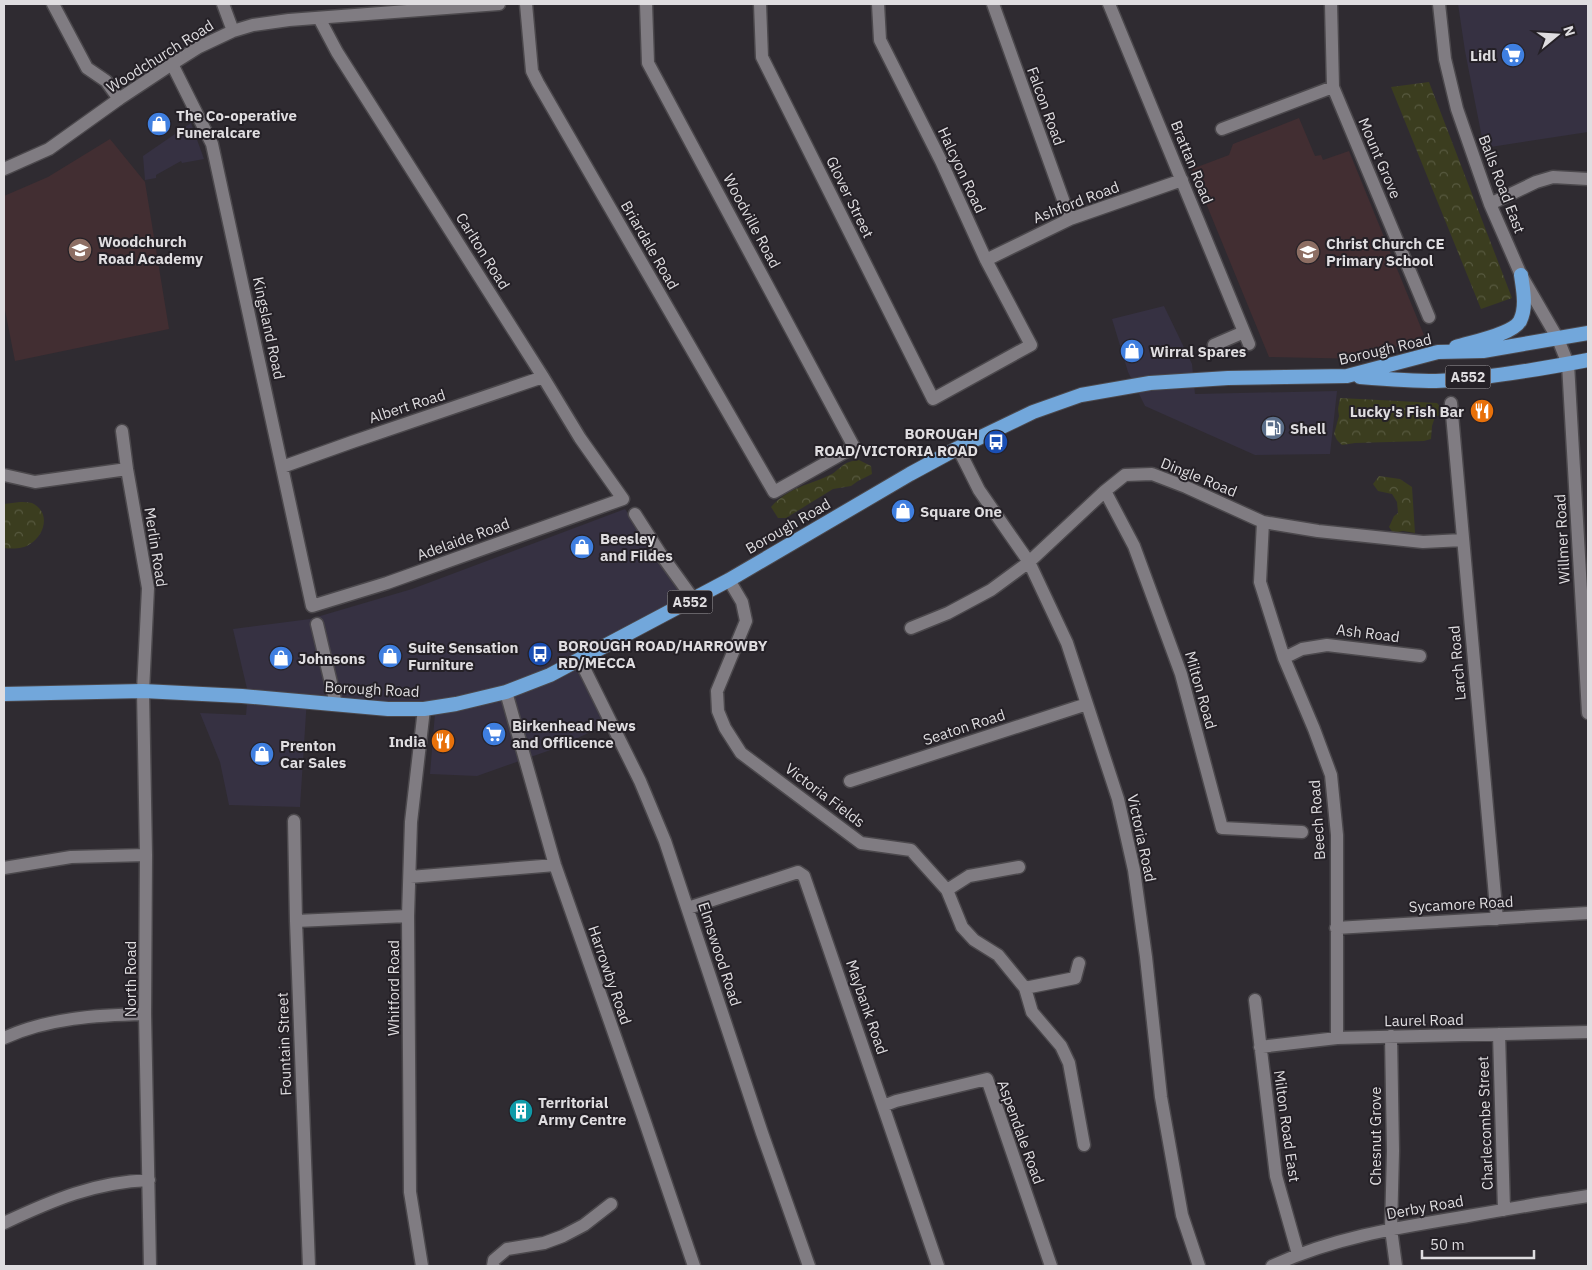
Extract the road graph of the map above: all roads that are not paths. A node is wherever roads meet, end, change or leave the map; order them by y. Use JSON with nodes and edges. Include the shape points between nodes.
{"nodes":[{"id":1,"x":53,"y":4,"type":"edge"},
{"id":2,"x":223,"y":4,"type":"edge"},
{"id":3,"x":498,"y":4,"type":"edge"},
{"id":4,"x":526,"y":4,"type":"edge"},
{"id":5,"x":646,"y":4,"type":"edge"},
{"id":6,"x":760,"y":4,"type":"edge"},
{"id":7,"x":878,"y":4,"type":"edge"},
{"id":8,"x":993,"y":4,"type":"edge"},
{"id":9,"x":1110,"y":4,"type":"edge"},
{"id":10,"x":1331,"y":4,"type":"edge"},
{"id":11,"x":1439,"y":4,"type":"edge"},
{"id":12,"x":404,"y":8,"type":"edge"},
{"id":13,"x":319,"y":18,"type":"junction"},
{"id":14,"x":233,"y":31,"type":"junction"},
{"id":15,"x":172,"y":64,"type":"junction"},
{"id":16,"x":1333,"y":87,"type":"junction"},
{"id":17,"x":119,"y":99,"type":"junction"},
{"id":18,"x":1222,"y":129,"type":"dead end"},
{"id":19,"x":4,"y":169,"type":"edge"},
{"id":20,"x":1588,"y":179,"type":"edge"},
{"id":21,"x":1182,"y":180,"type":"junction"},
{"id":22,"x":1490,"y":204,"type":"junction"},
{"id":23,"x":1070,"y":219,"type":"junction"},
{"id":24,"x":986,"y":260,"type":"junction"},
{"id":25,"x":1521,"y":275,"type":"junction"},
{"id":26,"x":1429,"y":318,"type":"dead end"},
{"id":27,"x":1588,"y":333,"type":"edge"},
{"id":28,"x":1558,"y":339,"type":"junction"},
{"id":29,"x":1031,"y":345,"type":"joint"},
{"id":30,"x":1214,"y":345,"type":"dead end"},
{"id":31,"x":1438,"y":352,"type":"junction"},
{"id":32,"x":1588,"y":360,"type":"edge"},
{"id":33,"x":1568,"y":364,"type":"junction"},
{"id":34,"x":1347,"y":376,"type":"junction"},
{"id":35,"x":543,"y":377,"type":"junction"},
{"id":36,"x":1451,"y":403,"type":"dead end"},
{"id":37,"x":122,"y":431,"type":"dead end"},
{"id":38,"x":854,"y":447,"type":"joint"},
{"id":39,"x":958,"y":448,"type":"junction"},
{"id":40,"x":282,"y":468,"type":"junction"},
{"id":41,"x":127,"y":469,"type":"junction"},
{"id":42,"x":4,"y":475,"type":"edge"},
{"id":43,"x":1105,"y":491,"type":"junction"},
{"id":44,"x":623,"y":499,"type":"joint"},
{"id":45,"x":635,"y":514,"type":"dead end"},
{"id":46,"x":1263,"y":522,"type":"junction"},
{"id":47,"x":1463,"y":540,"type":"junction"},
{"id":48,"x":1029,"y":562,"type":"junction"},
{"id":49,"x":730,"y":580,"type":"junction"},
{"id":50,"x":694,"y":600,"type":"junction"},
{"id":51,"x":312,"y":606,"type":"joint"},
{"id":52,"x":317,"y":624,"type":"dead end"},
{"id":53,"x":911,"y":628,"type":"dead end"},
{"id":54,"x":1420,"y":656,"type":"dead end"},
{"id":55,"x":1284,"y":658,"type":"junction"},
{"id":56,"x":580,"y":660,"type":"junction"},
{"id":57,"x":143,"y":691,"type":"junction"},
{"id":58,"x":506,"y":692,"type":"junction"},
{"id":59,"x":4,"y":694,"type":"edge"},
{"id":60,"x":336,"y":704,"type":"junction"},
{"id":61,"x":1087,"y":704,"type":"junction"},
{"id":62,"x":424,"y":709,"type":"junction"},
{"id":63,"x":1588,"y":713,"type":"edge"},
{"id":64,"x":850,"y":781,"type":"dead end"},
{"id":65,"x":294,"y":821,"type":"dead end"},
{"id":66,"x":1302,"y":832,"type":"dead end"},
{"id":67,"x":146,"y":855,"type":"junction"},
{"id":68,"x":555,"y":865,"type":"junction"},
{"id":69,"x":1019,"y":867,"type":"dead end"},
{"id":70,"x":4,"y":868,"type":"edge"},
{"id":71,"x":410,"y":877,"type":"junction"},
{"id":72,"x":947,"y":890,"type":"junction"},
{"id":73,"x":688,"y":908,"type":"junction"},
{"id":74,"x":1588,"y":913,"type":"edge"},
{"id":75,"x":408,"y":916,"type":"junction"},
{"id":76,"x":1497,"y":919,"type":"junction"},
{"id":77,"x":296,"y":921,"type":"junction"},
{"id":78,"x":1336,"y":928,"type":"junction"},
{"id":79,"x":1079,"y":963,"type":"dead end"},
{"id":80,"x":1025,"y":988,"type":"junction"},
{"id":81,"x":1255,"y":1000,"type":"dead end"},
{"id":82,"x":145,"y":1014,"type":"junction"},
{"id":83,"x":1588,"y":1032,"type":"edge"},
{"id":84,"x":1499,"y":1034,"type":"junction"},
{"id":85,"x":1391,"y":1036,"type":"junction"},
{"id":86,"x":4,"y":1038,"type":"edge"},
{"id":87,"x":1337,"y":1038,"type":"junction"},
{"id":88,"x":1260,"y":1047,"type":"junction"},
{"id":89,"x":883,"y":1106,"type":"junction"},
{"id":90,"x":1084,"y":1145,"type":"dead end"},
{"id":91,"x":149,"y":1180,"type":"junction"},
{"id":92,"x":1588,"y":1196,"type":"edge"},
{"id":93,"x":612,"y":1204,"type":"dead end"},
{"id":94,"x":1504,"y":1210,"type":"junction"},
{"id":95,"x":4,"y":1222,"type":"edge"},
{"id":96,"x":1391,"y":1229,"type":"junction"},
{"id":97,"x":1298,"y":1254,"type":"junction"},
{"id":98,"x":150,"y":1266,"type":"edge"},
{"id":99,"x":309,"y":1266,"type":"edge"},
{"id":100,"x":422,"y":1266,"type":"edge"},
{"id":101,"x":494,"y":1266,"type":"edge"},
{"id":102,"x":694,"y":1266,"type":"edge"},
{"id":103,"x":809,"y":1266,"type":"edge"},
{"id":104,"x":938,"y":1266,"type":"edge"},
{"id":105,"x":1051,"y":1266,"type":"edge"},
{"id":106,"x":1199,"y":1266,"type":"edge"},
{"id":107,"x":1272,"y":1266,"type":"edge"},
{"id":108,"x":1396,"y":1266,"type":"edge"}],
"edges":[{"from":1,"to":17,"type":"street","via":[[87,68],[106,81]]},
{"from":2,"to":14,"type":"street"},
{"from":3,"to":12,"type":"street","name":"Woodchurch Road"},
{"from":4,"to":38,"type":"street","name":"Briardale Road","via":[[532,71],[538,83],[774,492]]},
{"from":5,"to":38,"type":"street","name":"Woodville Road","via":[[648,63]]},
{"from":6,"to":29,"type":"street","name":"Glover Street","via":[[762,57],[933,399]]},
{"from":7,"to":24,"type":"street","name":"Halcyon Road","via":[[880,40]]},
{"from":8,"to":23,"type":"street","name":"Falcon Road"},
{"from":9,"to":21,"type":"street","name":"Brattan Road"},
{"from":10,"to":16,"type":"street","name":"Mount Grove"},
{"from":11,"to":22,"type":"street","name":"Balls Road East","via":[[1445,59],[1457,109]]},
{"from":12,"to":13,"type":"street","name":"Woodchurch Road"},
{"from":13,"to":14,"type":"street","name":"Woodchurch Road","via":[[253,24]]},
{"from":13,"to":35,"type":"street","name":"Carlton Road","via":[[337,52]]},
{"from":14,"to":15,"type":"street","name":"Woodchurch Road"},
{"from":15,"to":17,"type":"street","name":"Woodchurch Road"},
{"from":15,"to":40,"type":"street","name":"Kingsland Road","via":[[212,144]]},
{"from":16,"to":18,"type":"street"},
{"from":16,"to":26,"type":"street","name":"Mount Grove"},
{"from":17,"to":19,"type":"street","name":"Woodchurch Road","via":[[49,149]]},
{"from":20,"to":22,"type":"street","via":[[1552,177]]},
{"from":21,"to":23,"type":"street","name":"Ashford Road"},
{"from":21,"to":30,"type":"street","name":"Brattan Road","via":[[1246,338]]},
{"from":22,"to":25,"type":"street","name":"Balls Road East"},
{"from":23,"to":24,"type":"street","name":"Ashford Road"},
{"from":24,"to":29,"type":"street","name":"Halcyon Road"},
{"from":25,"to":28,"type":"street","name":"Balls Road East"},
{"from":25,"to":31,"type":"highway","via":[[1524,297],[1519,322],[1508,331]]},
{"from":27,"to":28,"type":"highway","name":"Borough Road","number":"A552"},
{"from":28,"to":31,"type":"highway","name":"Borough Road","number":"A552","via":[[1483,352]]},
{"from":28,"to":33,"type":"street","name":"Balls Road East"},
{"from":31,"to":34,"type":"highway","name":"Borough Road","number":"A552"},
{"from":32,"to":33,"type":"highway","number":"A552"},
{"from":33,"to":34,"type":"highway","number":"A552","via":[[1438,380]]},
{"from":33,"to":63,"type":"street","name":"Willmer Road"},
{"from":34,"to":39,"type":"highway","name":"Borough Road","number":"A552","via":[[1150,383],[1081,395],[1033,412]]},
{"from":35,"to":40,"type":"street","name":"Albert Road"},
{"from":35,"to":44,"type":"street","name":"Carlton Road","via":[[580,438]]},
{"from":36,"to":47,"type":"street","name":"Larch Road"},
{"from":37,"to":41,"type":"street","name":"Merlin Road"},
{"from":39,"to":48,"type":"street","name":"Victoria Road","via":[[979,490]]},
{"from":39,"to":49,"type":"highway","name":"Borough Road","number":"A552"},
{"from":40,"to":51,"type":"street","name":"Kingsland Road"},
{"from":41,"to":42,"type":"street","via":[[36,482]]},
{"from":41,"to":57,"type":"street","name":"Merlin Road","via":[[148,588]]},
{"from":43,"to":46,"type":"street","name":"Dingle Road","via":[[1125,475],[1152,474]]},
{"from":43,"to":48,"type":"street","name":"Dingle Road"},
{"from":43,"to":66,"type":"street","name":"Milton Road","via":[[1134,546],[1182,674],[1222,828]]},
{"from":44,"to":51,"type":"street","name":"Adelaide Road","via":[[387,583]]},
{"from":45,"to":50,"type":"street"},
{"from":46,"to":47,"type":"street","name":"Dingle Road","via":[[1423,542]]},
{"from":46,"to":55,"type":"street","name":"Beech Road","via":[[1260,582]]},
{"from":47,"to":76,"type":"street","name":"Larch Road"},
{"from":48,"to":53,"type":"street","name":"Dingle Road","via":[[991,590]]},
{"from":48,"to":61,"type":"street","name":"Victoria Road","via":[[1067,643]]},
{"from":49,"to":50,"type":"highway","name":"Borough Road","number":"A552"},
{"from":49,"to":72,"type":"street","name":"Victoria Fields","via":[[742,602],[746,621],[716,691],[718,711],[741,753],[861,843],[911,850]]},
{"from":50,"to":56,"type":"highway","name":"Borough Road","number":"A552"},
{"from":52,"to":60,"type":"street"},
{"from":54,"to":55,"type":"street","name":"Ash Road","via":[[1327,645],[1302,649]]},
{"from":55,"to":78,"type":"street","name":"Beech Road","via":[[1331,775],[1337,835]]},
{"from":56,"to":58,"type":"highway","name":"Borough Road","number":"A552"},
{"from":56,"to":73,"type":"street","name":"Elmswood Road","via":[[640,781]]},
{"from":57,"to":59,"type":"highway","name":"Borough Road","number":"A552"},
{"from":57,"to":60,"type":"highway","name":"Borough Road","number":"A552"},
{"from":57,"to":67,"type":"street","name":"North Road"},
{"from":58,"to":62,"type":"highway","name":"Borough Road","number":"A552"},
{"from":58,"to":68,"type":"street","name":"Harrowby Road"},
{"from":60,"to":62,"type":"highway","name":"Borough Road","number":"A552"},
{"from":61,"to":64,"type":"street","name":"Seaton Road"},
{"from":61,"to":106,"type":"street","name":"Victoria Road","via":[[1118,799],[1134,870],[1161,1097],[1182,1216]]},
{"from":62,"to":71,"type":"street","name":"Whitford Road","via":[[411,822]]},
{"from":65,"to":77,"type":"street","name":"Fountain Street"},
{"from":67,"to":70,"type":"street","via":[[71,857]]},
{"from":67,"to":82,"type":"street","name":"North Road"},
{"from":68,"to":71,"type":"street"},
{"from":68,"to":102,"type":"street","name":"Harrowby Road"},
{"from":69,"to":72,"type":"street","via":[[969,876]]},
{"from":71,"to":75,"type":"street","name":"Whitford Road"},
{"from":72,"to":80,"type":"street","name":"Victoria Fields","via":[[962,927],[974,940],[998,956]]},
{"from":73,"to":89,"type":"street","name":"Maybank Road","via":[[798,872],[804,876]]},
{"from":73,"to":103,"type":"street","name":"Elmswood Road"},
{"from":74,"to":76,"type":"street","name":"Sycamore Road"},
{"from":75,"to":77,"type":"street"},
{"from":75,"to":100,"type":"street","name":"Whitford Road","via":[[410,1192]]},
{"from":76,"to":78,"type":"street","name":"Sycamore Road"},
{"from":77,"to":99,"type":"street","name":"Fountain Street"},
{"from":78,"to":87,"type":"street","name":"Beech Road"},
{"from":79,"to":80,"type":"street","via":[[1075,978]]},
{"from":80,"to":90,"type":"street","name":"Victoria Fields","via":[[1032,1012],[1061,1046],[1068,1063]]},
{"from":81,"to":88,"type":"street","name":"Milton Road East"},
{"from":82,"to":86,"type":"street","via":[[92,1016],[24,1029]]},
{"from":82,"to":91,"type":"street","name":"North Road"},
{"from":83,"to":84,"type":"street","name":"Laurel Road"},
{"from":84,"to":85,"type":"street","name":"Laurel Road"},
{"from":84,"to":94,"type":"street","name":"Charlecombe Street"},
{"from":85,"to":87,"type":"street","name":"Laurel Road"},
{"from":85,"to":96,"type":"street","name":"Chesnut Grove"},
{"from":87,"to":88,"type":"street","name":"Laurel Road"},
{"from":88,"to":97,"type":"street","name":"Milton Road East","via":[[1276,1176]]},
{"from":89,"to":104,"type":"street","name":"Maybank Road"},
{"from":89,"to":105,"type":"street","name":"Aspendale Road","via":[[988,1079]]},
{"from":91,"to":95,"type":"street","via":[[84,1190]]},
{"from":91,"to":98,"type":"street","name":"North Road"},
{"from":92,"to":94,"type":"street","name":"Derby Road"},
{"from":93,"to":101,"type":"street","via":[[563,1236],[544,1243],[507,1249],[494,1260]]},
{"from":94,"to":96,"type":"street","name":"Derby Road"},
{"from":96,"to":97,"type":"street","name":"Derby Road"},
{"from":96,"to":108,"type":"street","name":"Chesnut Grove"},
{"from":97,"to":107,"type":"street","name":"Derby Road"}]}
